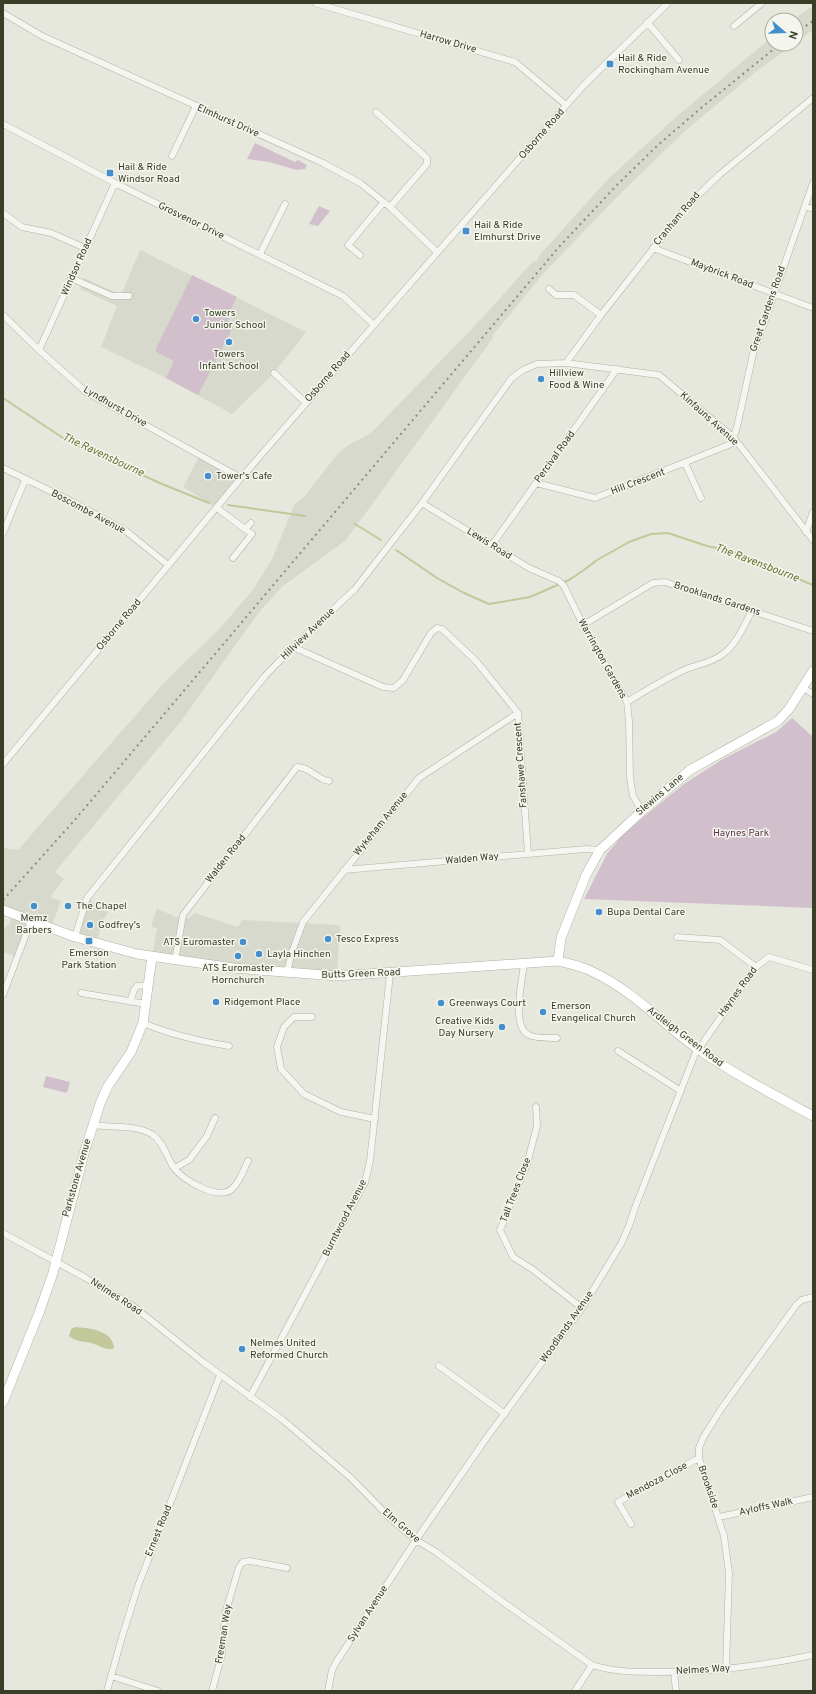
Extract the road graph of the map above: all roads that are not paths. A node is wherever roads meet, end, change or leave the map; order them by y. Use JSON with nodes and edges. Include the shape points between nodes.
{"nodes":[{"id":1,"x":316,"y":3,"type":"edge"},
{"id":2,"x":668,"y":3,"type":"edge"},
{"id":3,"x":762,"y":3,"type":"edge"},
{"id":4,"x":3,"y":13,"type":"edge"},
{"id":5,"x":647,"y":22,"type":"junction"},
{"id":6,"x":734,"y":26,"type":"dead end"},
{"id":7,"x":679,"y":60,"type":"dead end"},
{"id":8,"x":813,"y":98,"type":"edge"},
{"id":9,"x":566,"y":105,"type":"junction"},
{"id":10,"x":196,"y":106,"type":"junction"},
{"id":11,"x":376,"y":112,"type":"dead end"},
{"id":12,"x":3,"y":124,"type":"edge"},
{"id":13,"x":172,"y":156,"type":"dead end"},
{"id":14,"x":115,"y":183,"type":"junction"},
{"id":15,"x":813,"y":183,"type":"edge"},
{"id":16,"x":384,"y":202,"type":"junction"},
{"id":17,"x":285,"y":204,"type":"dead end"},
{"id":18,"x":805,"y":206,"type":"junction"},
{"id":19,"x":390,"y":207,"type":"junction"},
{"id":20,"x":813,"y":209,"type":"edge"},
{"id":21,"x":3,"y":213,"type":"edge"},
{"id":22,"x":85,"y":248,"type":"junction"},
{"id":23,"x":653,"y":248,"type":"junction"},
{"id":24,"x":438,"y":252,"type":"junction"},
{"id":25,"x":260,"y":254,"type":"junction"},
{"id":26,"x":360,"y":255,"type":"dead end"},
{"id":27,"x":72,"y":278,"type":"junction"},
{"id":28,"x":549,"y":289,"type":"dead end"},
{"id":29,"x":773,"y":293,"type":"junction"},
{"id":30,"x":129,"y":296,"type":"dead end"},
{"id":31,"x":813,"y":308,"type":"edge"},
{"id":32,"x":3,"y":315,"type":"edge"},
{"id":33,"x":601,"y":315,"type":"junction"},
{"id":34,"x":374,"y":325,"type":"junction"},
{"id":35,"x":39,"y":350,"type":"junction"},
{"id":36,"x":566,"y":363,"type":"junction"},
{"id":37,"x":617,"y":369,"type":"junction"},
{"id":38,"x":274,"y":373,"type":"dead end"},
{"id":39,"x":306,"y":403,"type":"junction"},
{"id":40,"x":734,"y":438,"type":"junction"},
{"id":41,"x":685,"y":463,"type":"junction"},
{"id":42,"x":3,"y":468,"type":"edge"},
{"id":43,"x":241,"y":478,"type":"junction"},
{"id":44,"x":25,"y":480,"type":"junction"},
{"id":45,"x":536,"y":483,"type":"junction"},
{"id":46,"x":701,"y":498,"type":"dead end"},
{"id":47,"x":422,"y":503,"type":"junction"},
{"id":48,"x":217,"y":508,"type":"junction"},
{"id":49,"x":813,"y":512,"type":"edge"},
{"id":50,"x":251,"y":523,"type":"dead end"},
{"id":51,"x":245,"y":529,"type":"junction"},
{"id":52,"x":806,"y":532,"type":"junction"},
{"id":53,"x":3,"y":533,"type":"edge"},
{"id":54,"x":813,"y":540,"type":"edge"},
{"id":55,"x":492,"y":545,"type":"junction"},
{"id":56,"x":233,"y":558,"type":"dead end"},
{"id":57,"x":168,"y":565,"type":"junction"},
{"id":58,"x":558,"y":581,"type":"joint"},
{"id":59,"x":752,"y":610,"type":"junction"},
{"id":60,"x":583,"y":625,"type":"junction"},
{"id":61,"x":813,"y":631,"type":"edge"},
{"id":62,"x":293,"y":647,"type":"junction"},
{"id":63,"x":813,"y":671,"type":"edge"},
{"id":64,"x":803,"y":688,"type":"junction"},
{"id":65,"x":813,"y":694,"type":"edge"},
{"id":66,"x":627,"y":702,"type":"junction"},
{"id":67,"x":518,"y":713,"type":"junction"},
{"id":68,"x":3,"y":764,"type":"edge"},
{"id":69,"x":329,"y":782,"type":"dead end"},
{"id":70,"x":642,"y":811,"type":"junction"},
{"id":71,"x":600,"y":850,"type":"junction"},
{"id":72,"x":528,"y":854,"type":"junction"},
{"id":73,"x":344,"y":870,"type":"junction"},
{"id":74,"x":6,"y":912,"type":"edge"},
{"id":75,"x":31,"y":921,"type":"junction"},
{"id":76,"x":75,"y":937,"type":"junction"},
{"id":77,"x":677,"y":937,"type":"dead end"},
{"id":78,"x":152,"y":957,"type":"junction"},
{"id":79,"x":175,"y":961,"type":"junction"},
{"id":80,"x":558,"y":961,"type":"junction"},
{"id":81,"x":524,"y":964,"type":"junction"},
{"id":82,"x":756,"y":967,"type":"junction"},
{"id":83,"x":813,"y":970,"type":"edge"},
{"id":84,"x":287,"y":972,"type":"junction"},
{"id":85,"x":390,"y":974,"type":"junction"},
{"id":86,"x":148,"y":985,"type":"junction"},
{"id":87,"x":81,"y":993,"type":"dead end"},
{"id":88,"x":3,"y":995,"type":"edge"},
{"id":89,"x":130,"y":1002,"type":"junction"},
{"id":90,"x":146,"y":1004,"type":"junction"},
{"id":91,"x":312,"y":1017,"type":"dead end"},
{"id":92,"x":143,"y":1023,"type":"junction"},
{"id":93,"x":557,"y":1038,"type":"dead end"},
{"id":94,"x":229,"y":1046,"type":"dead end"},
{"id":95,"x":698,"y":1049,"type":"junction"},
{"id":96,"x":618,"y":1051,"type":"dead end"},
{"id":97,"x":681,"y":1091,"type":"junction"},
{"id":98,"x":536,"y":1107,"type":"dead end"},
{"id":99,"x":813,"y":1116,"type":"edge"},
{"id":100,"x":215,"y":1118,"type":"dead end"},
{"id":101,"x":375,"y":1119,"type":"junction"},
{"id":102,"x":93,"y":1125,"type":"junction"},
{"id":103,"x":248,"y":1161,"type":"dead end"},
{"id":104,"x":175,"y":1168,"type":"junction"},
{"id":105,"x":3,"y":1233,"type":"edge"},
{"id":106,"x":55,"y":1262,"type":"junction"},
{"id":107,"x":813,"y":1297,"type":"edge"},
{"id":108,"x":582,"y":1308,"type":"junction"},
{"id":109,"x":439,"y":1366,"type":"dead end"},
{"id":110,"x":220,"y":1375,"type":"junction"},
{"id":111,"x":250,"y":1397,"type":"junction"},
{"id":112,"x":3,"y":1402,"type":"edge"},
{"id":113,"x":504,"y":1414,"type":"junction"},
{"id":114,"x":698,"y":1458,"type":"junction"},
{"id":115,"x":813,"y":1497,"type":"edge"},
{"id":116,"x":719,"y":1517,"type":"junction"},
{"id":117,"x":631,"y":1524,"type":"dead end"},
{"id":118,"x":416,"y":1540,"type":"junction"},
{"id":119,"x":287,"y":1568,"type":"dead end"},
{"id":120,"x":813,"y":1655,"type":"edge"},
{"id":121,"x":592,"y":1665,"type":"junction"},
{"id":122,"x":726,"y":1669,"type":"junction"},
{"id":123,"x":674,"y":1672,"type":"junction"},
{"id":124,"x":111,"y":1676,"type":"junction"},
{"id":125,"x":107,"y":1691,"type":"edge"},
{"id":126,"x":158,"y":1691,"type":"edge"},
{"id":127,"x":212,"y":1691,"type":"edge"},
{"id":128,"x":328,"y":1691,"type":"edge"},
{"id":129,"x":575,"y":1691,"type":"edge"},
{"id":130,"x":676,"y":1691,"type":"edge"}],
"edges":[{"from":1,"to":9,"type":"street","name":"Harrow Drive","via":[[516,62]]},
{"from":2,"to":5,"type":"street","name":"Osborne Road"},
{"from":3,"to":6,"type":"street"},
{"from":4,"to":10,"type":"street","name":"Elmhurst Drive","via":[[42,36]]},
{"from":5,"to":7,"type":"street"},
{"from":5,"to":9,"type":"street","name":"Osborne Road"},
{"from":8,"to":23,"type":"street","name":"Cranham Road","via":[[702,190]]},
{"from":9,"to":24,"type":"street","name":"Osborne Road"},
{"from":10,"to":13,"type":"street"},
{"from":10,"to":16,"type":"street","name":"Elmhurst Drive","via":[[323,163],[360,183]]},
{"from":11,"to":19,"type":"street","via":[[427,158],[427,164]]},
{"from":12,"to":14,"type":"street","name":"Grosvenor Drive"},
{"from":14,"to":22,"type":"street","name":"Windsor Road"},
{"from":14,"to":25,"type":"street","name":"Grosvenor Drive"},
{"from":15,"to":18,"type":"street","name":"Great Gardens Road"},
{"from":16,"to":19,"type":"street","name":"Elmhurst Drive"},
{"from":16,"to":26,"type":"street","via":[[348,245]]},
{"from":17,"to":25,"type":"street"},
{"from":18,"to":20,"type":"street"},
{"from":18,"to":29,"type":"street","name":"Great Gardens Road"},
{"from":19,"to":24,"type":"street","name":"Elmhurst Drive"},
{"from":21,"to":22,"type":"street","via":[[22,227],[51,233]]},
{"from":22,"to":27,"type":"street","name":"Windsor Road"},
{"from":23,"to":29,"type":"street","name":"Maybrick Road"},
{"from":23,"to":33,"type":"street","name":"Cranham Road"},
{"from":24,"to":34,"type":"street","name":"Osborne Road"},
{"from":25,"to":34,"type":"street","name":"Grosvenor Drive","via":[[343,296]]},
{"from":27,"to":30,"type":"street","via":[[112,296]]},
{"from":27,"to":35,"type":"street","name":"Windsor Road"},
{"from":28,"to":33,"type":"street","via":[[556,295],[574,295]]},
{"from":29,"to":31,"type":"street","name":"Maybrick Road"},
{"from":29,"to":40,"type":"street","name":"Great Gardens Road","via":[[752,354]]},
{"from":32,"to":35,"type":"street","name":"Lyndhurst Drive"},
{"from":33,"to":36,"type":"street","name":"Cranham Road"},
{"from":34,"to":39,"type":"street","name":"Osborne Road"},
{"from":35,"to":43,"type":"street","name":"Lyndhurst Drive","via":[[86,392]]},
{"from":36,"to":37,"type":"street","name":"Kinfauns Avenue"},
{"from":36,"to":47,"type":"street","name":"Hillview Avenue","via":[[537,364],[522,370],[511,379]]},
{"from":37,"to":40,"type":"street","name":"Kinfauns Avenue","via":[[659,375]]},
{"from":37,"to":45,"type":"street","name":"Percival Road"},
{"from":38,"to":39,"type":"street"},
{"from":39,"to":43,"type":"street","name":"Osborne Road"},
{"from":40,"to":41,"type":"street","name":"Hill Crescent","via":[[731,444]]},
{"from":40,"to":52,"type":"street","name":"Kinfauns Avenue"},
{"from":41,"to":45,"type":"street","name":"Hill Crescent","via":[[595,498]]},
{"from":41,"to":46,"type":"street"},
{"from":42,"to":44,"type":"street","name":"Boscombe Avenue"},
{"from":43,"to":48,"type":"street","name":"Osborne Road"},
{"from":44,"to":53,"type":"street"},
{"from":44,"to":57,"type":"street","name":"Boscombe Avenue","via":[[74,502],[126,531]]},
{"from":45,"to":55,"type":"street","name":"Percival Road"},
{"from":47,"to":55,"type":"street","name":"Lewis Road"},
{"from":47,"to":62,"type":"street","name":"Hillview Avenue","via":[[355,589]]},
{"from":48,"to":51,"type":"street"},
{"from":48,"to":57,"type":"street","name":"Osborne Road"},
{"from":49,"to":52,"type":"street"},
{"from":50,"to":51,"type":"street"},
{"from":51,"to":56,"type":"street","via":[[252,534]]},
{"from":52,"to":54,"type":"street","name":"Kinfauns Avenue"},
{"from":55,"to":58,"type":"street","name":"Lewis Road","via":[[529,568]]},
{"from":57,"to":68,"type":"street","name":"Osborne Road"},
{"from":58,"to":60,"type":"street","name":"Warrington Gardens","via":[[564,586]]},
{"from":59,"to":60,"type":"street","name":"Brooklands Gardens","via":[[659,582]]},
{"from":59,"to":61,"type":"street","name":"Brooklands Gardens"},
{"from":59,"to":66,"type":"street","via":[[734,643],[724,654],[711,662],[671,676]]},
{"from":60,"to":66,"type":"street","name":"Warrington Gardens"},
{"from":62,"to":67,"type":"street","name":"Fanshawe Crescent","via":[[383,687],[394,688],[403,680],[431,633],[437,628],[442,629],[476,661]]},
{"from":62,"to":76,"type":"street","name":"Hillview Avenue","via":[[265,676],[87,898]]},
{"from":63,"to":64,"type":"street","name":"Slewins Lane"},
{"from":64,"to":65,"type":"street"},
{"from":64,"to":70,"type":"street","name":"Slewins Lane","via":[[778,722],[690,770]]},
{"from":66,"to":70,"type":"street","name":"Warrington Gardens","via":[[630,778],[633,796]]},
{"from":67,"to":72,"type":"street","name":"Fanshawe Crescent"},
{"from":67,"to":73,"type":"street","name":"Wykeham Avenue","via":[[419,778]]},
{"from":69,"to":79,"type":"street","name":"Walden Road","via":[[322,781],[303,766],[297,767],[183,915]]},
{"from":70,"to":71,"type":"street","name":"Slewins Lane"},
{"from":71,"to":72,"type":"street","name":"Walden Way"},
{"from":71,"to":80,"type":"street","name":"Slewins Lane","via":[[586,875],[563,931]]},
{"from":72,"to":73,"type":"street","name":"Walden Way"},
{"from":73,"to":84,"type":"street","name":"Wykeham Avenue","via":[[303,922]]},
{"from":74,"to":75,"type":"street","name":"Butts Green Road"},
{"from":75,"to":76,"type":"street","name":"Butts Green Road"},
{"from":75,"to":88,"type":"street"},
{"from":76,"to":78,"type":"street","name":"Butts Green Road"},
{"from":77,"to":82,"type":"street","via":[[720,940]]},
{"from":78,"to":79,"type":"street","name":"Butts Green Road"},
{"from":78,"to":86,"type":"street","name":"Parkstone Avenue"},
{"from":79,"to":84,"type":"street","name":"Butts Green Road"},
{"from":80,"to":81,"type":"street","name":"Butts Green Road"},
{"from":80,"to":95,"type":"street","name":"Ardleigh Green Road","via":[[577,965],[604,978]]},
{"from":81,"to":85,"type":"street","name":"Butts Green Road"},
{"from":81,"to":93,"type":"street","via":[[518,1014],[522,1030],[530,1036]]},
{"from":82,"to":83,"type":"street","name":"Haynes Road","via":[[769,956]]},
{"from":82,"to":95,"type":"street","name":"Haynes Road"},
{"from":84,"to":85,"type":"street","name":"Butts Green Road","via":[[337,976]]},
{"from":85,"to":101,"type":"street","name":"Burntwood Avenue"},
{"from":86,"to":89,"type":"street","via":[[137,986]]},
{"from":86,"to":90,"type":"street","name":"Parkstone Avenue"},
{"from":87,"to":89,"type":"street"},
{"from":89,"to":90,"type":"street"},
{"from":90,"to":92,"type":"street","name":"Parkstone Avenue"},
{"from":91,"to":101,"type":"street","via":[[294,1017],[284,1027],[277,1047],[281,1069],[304,1094],[342,1112]]},
{"from":92,"to":94,"type":"street","via":[[170,1034]]},
{"from":92,"to":102,"type":"street","name":"Parkstone Avenue","via":[[131,1052],[106,1091]]},
{"from":95,"to":97,"type":"street","name":"Woodlands Avenue"},
{"from":95,"to":99,"type":"street","name":"Ardleigh Green Road","via":[[734,1073]]},
{"from":96,"to":97,"type":"street"},
{"from":97,"to":108,"type":"street","name":"Woodlands Avenue","via":[[621,1244]]},
{"from":98,"to":108,"type":"street","name":"Tall Trees Close","via":[[537,1126],[527,1164],[500,1230],[512,1258],[532,1269]]},
{"from":100,"to":104,"type":"street","via":[[207,1136],[190,1160]]},
{"from":101,"to":111,"type":"street","name":"Burntwood Avenue","via":[[365,1182]]},
{"from":102,"to":104,"type":"street","via":[[129,1128],[152,1135],[159,1140]]},
{"from":102,"to":106,"type":"street","name":"Parkstone Avenue"},
{"from":103,"to":104,"type":"street","via":[[233,1188],[223,1193],[204,1189],[188,1181]]},
{"from":105,"to":106,"type":"street","name":"Nelmes Road"},
{"from":106,"to":110,"type":"street","name":"Nelmes Road","via":[[84,1276],[133,1306]]},
{"from":106,"to":112,"type":"street","name":"Parkstone Avenue","via":[[39,1313]]},
{"from":107,"to":114,"type":"street","name":"Brookside","via":[[797,1304],[721,1409],[703,1438]]},
{"from":108,"to":113,"type":"street","name":"Woodlands Avenue"},
{"from":109,"to":113,"type":"street"},
{"from":110,"to":111,"type":"street","name":"Elm Grove"},
{"from":110,"to":124,"type":"street","name":"Ernest Road","via":[[138,1586]]},
{"from":111,"to":118,"type":"street","name":"Elm Grove","via":[[278,1416],[351,1478],[391,1519]]},
{"from":113,"to":118,"type":"street","name":"Woodlands Avenue"},
{"from":114,"to":116,"type":"street","name":"Brookside"},
{"from":114,"to":117,"type":"street","name":"Mendoza Close","via":[[618,1502]]},
{"from":115,"to":116,"type":"street","name":"Ayloffs Walk"},
{"from":116,"to":122,"type":"street","name":"Brookside","via":[[728,1573]]},
{"from":118,"to":121,"type":"street","name":"Elm Grove"},
{"from":118,"to":128,"type":"street","name":"Sylvan Avenue","via":[[334,1666]]},
{"from":119,"to":127,"type":"street","name":"Freeman Way","via":[[247,1561],[239,1567],[225,1614],[222,1654]]},
{"from":120,"to":122,"type":"street","name":"Nelmes Way"},
{"from":121,"to":123,"type":"street","name":"Nelmes Way","via":[[624,1672]]},
{"from":121,"to":129,"type":"street"},
{"from":122,"to":123,"type":"street","name":"Nelmes Way"},
{"from":123,"to":130,"type":"street"},
{"from":124,"to":125,"type":"street","name":"Ernest Road"},
{"from":124,"to":126,"type":"street"}]}
